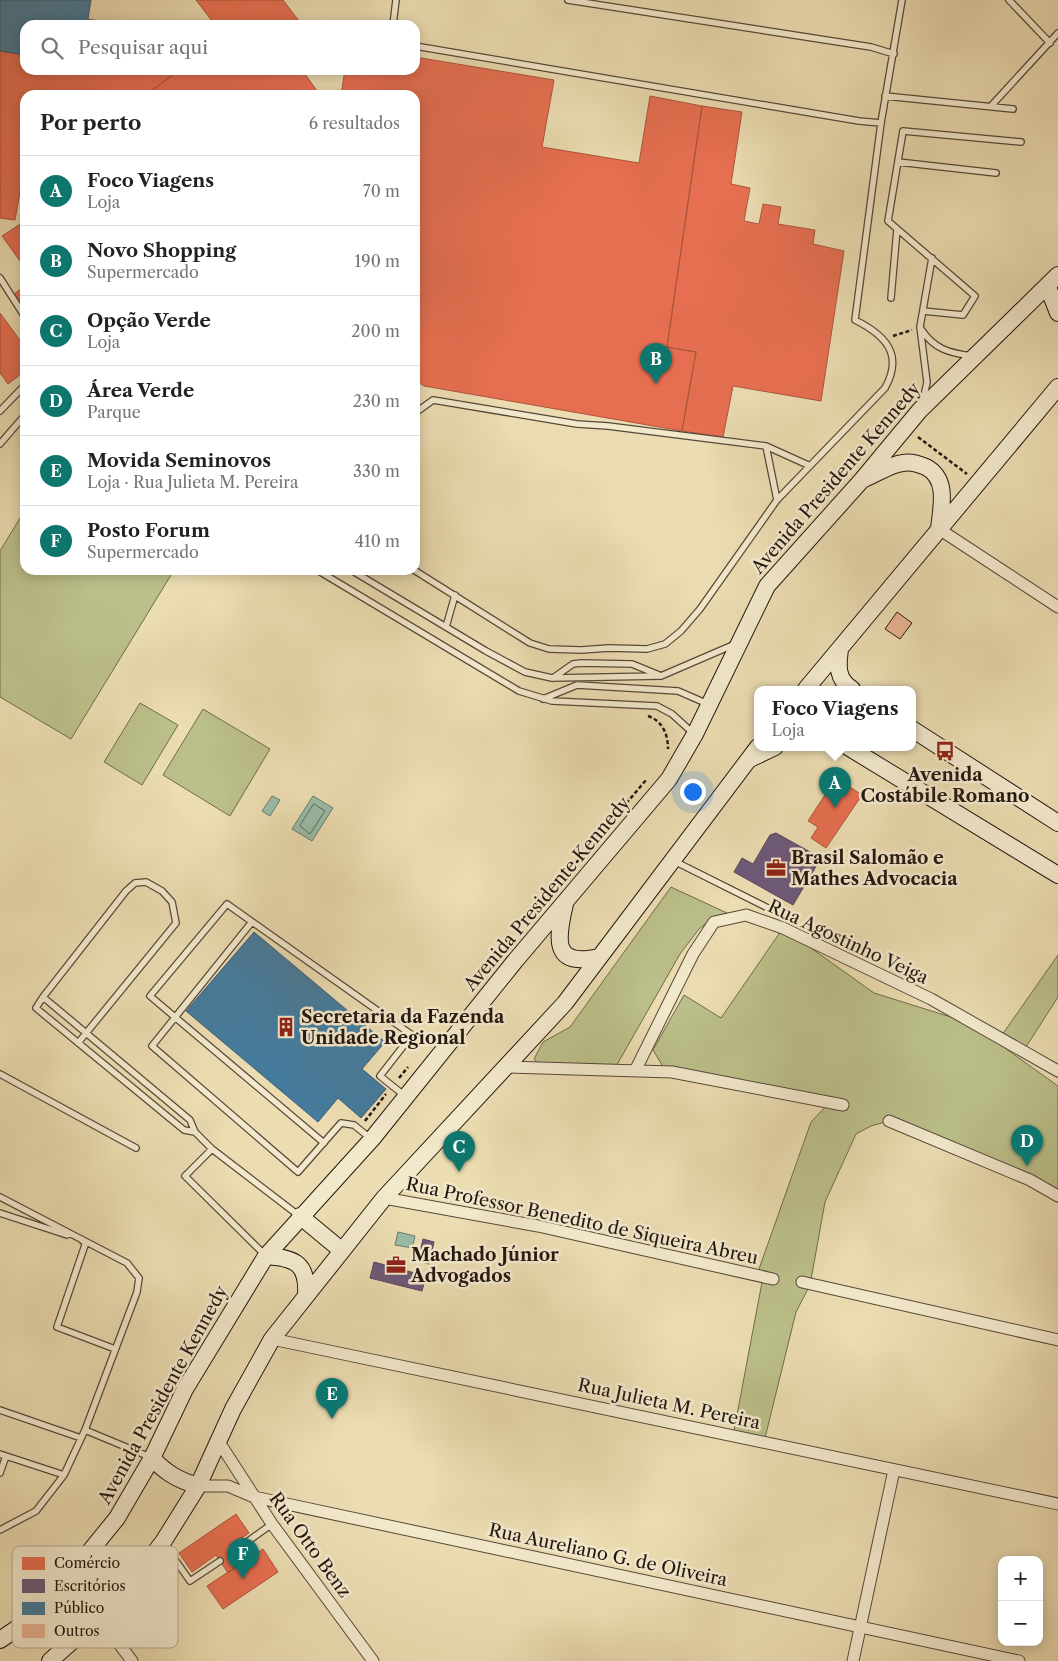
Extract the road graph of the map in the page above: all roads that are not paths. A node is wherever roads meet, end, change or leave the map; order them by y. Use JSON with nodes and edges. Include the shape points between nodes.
{"nodes":[{"id":1,"x":396,"y":0,"type":"edge"},
{"id":2,"x":568,"y":0,"type":"edge"},
{"id":3,"x":902,"y":0,"type":"edge"},
{"id":4,"x":1009,"y":0,"type":"edge"},
{"id":5,"x":394,"y":20,"type":"edge"},
{"id":6,"x":1058,"y":33,"type":"edge"},
{"id":7,"x":1050,"y":43,"type":"junction"},
{"id":8,"x":420,"y":47,"type":"edge"},
{"id":9,"x":894,"y":54,"type":"junction"},
{"id":10,"x":885,"y":96,"type":"junction"},
{"id":11,"x":991,"y":106,"type":"junction"},
{"id":12,"x":1013,"y":109,"type":"dead end"},
{"id":13,"x":881,"y":123,"type":"junction"},
{"id":14,"x":1021,"y":142,"type":"dead end"},
{"id":15,"x":898,"y":162,"type":"junction"},
{"id":16,"x":996,"y":173,"type":"dead end"},
{"id":17,"x":897,"y":229,"type":"junction"},
{"id":18,"x":932,"y":258,"type":"junction"},
{"id":19,"x":0,"y":278,"type":"edge"},
{"id":20,"x":1053,"y":281,"type":"edge"},
{"id":21,"x":891,"y":298,"type":"dead end"},
{"id":22,"x":20,"y":308,"type":"edge"},
{"id":23,"x":923,"y":311,"type":"junction"},
{"id":24,"x":1058,"y":312,"type":"edge"},
{"id":25,"x":920,"y":327,"type":"junction"},
{"id":26,"x":973,"y":356,"type":"junction"},
{"id":27,"x":1057,"y":389,"type":"edge"},
{"id":28,"x":20,"y":390,"type":"edge"},
{"id":29,"x":420,"y":410,"type":"edge"},
{"id":30,"x":920,"y":410,"type":"junction"},
{"id":31,"x":0,"y":411,"type":"edge"},
{"id":32,"x":20,"y":421,"type":"edge"},
{"id":33,"x":0,"y":444,"type":"edge"},
{"id":34,"x":766,"y":446,"type":"junction"},
{"id":35,"x":808,"y":465,"type":"junction"},
{"id":36,"x":861,"y":481,"type":"junction"},
{"id":37,"x":777,"y":500,"type":"junction"},
{"id":38,"x":939,"y":529,"type":"junction"},
{"id":39,"x":420,"y":574,"type":"edge"},
{"id":40,"x":325,"y":575,"type":"edge"},
{"id":41,"x":358,"y":575,"type":"edge"},
{"id":42,"x":455,"y":595,"type":"junction"},
{"id":43,"x":1058,"y":607,"type":"edge"},
{"id":44,"x":446,"y":627,"type":"junction"},
{"id":45,"x":738,"y":643,"type":"junction"},
{"id":46,"x":840,"y":649,"type":"junction"},
{"id":47,"x":661,"y":676,"type":"junction"},
{"id":48,"x":552,"y":678,"type":"junction"},
{"id":49,"x":809,"y":686,"type":"edge"},
{"id":50,"x":846,"y":686,"type":"edge"},
{"id":51,"x":543,"y":698,"type":"junction"},
{"id":52,"x":709,"y":705,"type":"junction"},
{"id":53,"x":916,"y":732,"type":"edge"},
{"id":54,"x":695,"y":734,"type":"junction"},
{"id":55,"x":755,"y":751,"type":"edge"},
{"id":56,"x":767,"y":751,"type":"edge"},
{"id":57,"x":855,"y":751,"type":"edge"},
{"id":58,"x":748,"y":760,"type":"junction"},
{"id":59,"x":1058,"y":823,"type":"edge"},
{"id":60,"x":672,"y":860,"type":"junction"},
{"id":61,"x":1058,"y":876,"type":"edge"},
{"id":62,"x":566,"y":899,"type":"junction"},
{"id":63,"x":774,"y":911,"type":"dead end"},
{"id":64,"x":251,"y":923,"type":"junction"},
{"id":65,"x":599,"y":957,"type":"junction"},
{"id":66,"x":43,"y":997,"type":"junction"},
{"id":67,"x":175,"y":1018,"type":"junction"},
{"id":68,"x":87,"y":1034,"type":"junction"},
{"id":69,"x":78,"y":1043,"type":"junction"},
{"id":70,"x":506,"y":1067,"type":"junction"},
{"id":71,"x":635,"y":1071,"type":"junction"},
{"id":72,"x":1058,"y":1071,"type":"edge"},
{"id":73,"x":0,"y":1074,"type":"edge"},
{"id":74,"x":407,"y":1097,"type":"junction"},
{"id":75,"x":843,"y":1105,"type":"dead end"},
{"id":76,"x":889,"y":1121,"type":"dead end"},
{"id":77,"x":195,"y":1132,"type":"junction"},
{"id":78,"x":372,"y":1139,"type":"junction"},
{"id":79,"x":324,"y":1143,"type":"junction"},
{"id":80,"x":136,"y":1148,"type":"dead end"},
{"id":81,"x":212,"y":1149,"type":"junction"},
{"id":82,"x":1058,"y":1196,"type":"edge"},
{"id":83,"x":0,"y":1197,"type":"edge"},
{"id":84,"x":384,"y":1198,"type":"junction"},
{"id":85,"x":0,"y":1213,"type":"edge"},
{"id":86,"x":300,"y":1216,"type":"junction"},
{"id":87,"x":86,"y":1242,"type":"junction"},
{"id":88,"x":341,"y":1250,"type":"junction"},
{"id":89,"x":266,"y":1256,"type":"junction"},
{"id":90,"x":773,"y":1279,"type":"dead end"},
{"id":91,"x":802,"y":1282,"type":"dead end"},
{"id":92,"x":306,"y":1296,"type":"junction"},
{"id":93,"x":272,"y":1339,"type":"junction"},
{"id":94,"x":1058,"y":1340,"type":"edge"},
{"id":95,"x":115,"y":1349,"type":"junction"},
{"id":96,"x":0,"y":1410,"type":"edge"},
{"id":97,"x":85,"y":1430,"type":"junction"},
{"id":98,"x":81,"y":1438,"type":"junction"},
{"id":99,"x":218,"y":1442,"type":"junction"},
{"id":100,"x":3,"y":1455,"type":"edge"},
{"id":101,"x":152,"y":1458,"type":"junction"},
{"id":102,"x":894,"y":1470,"type":"junction"},
{"id":103,"x":0,"y":1473,"type":"edge"},
{"id":104,"x":64,"y":1476,"type":"junction"},
{"id":105,"x":198,"y":1486,"type":"junction"},
{"id":106,"x":254,"y":1497,"type":"junction"},
{"id":107,"x":1058,"y":1504,"type":"edge"},
{"id":108,"x":272,"y":1524,"type":"junction"},
{"id":109,"x":0,"y":1530,"type":"edge"},
{"id":110,"x":163,"y":1542,"type":"junction"},
{"id":111,"x":94,"y":1546,"type":"edge"},
{"id":112,"x":160,"y":1546,"type":"edge"},
{"id":113,"x":166,"y":1546,"type":"edge"},
{"id":114,"x":240,"y":1547,"type":"dead end"},
{"id":115,"x":220,"y":1561,"type":"dead end"},
{"id":116,"x":178,"y":1564,"type":"edge"},
{"id":117,"x":861,"y":1626,"type":"junction"},
{"id":118,"x":12,"y":1632,"type":"edge"},
{"id":119,"x":0,"y":1640,"type":"edge"},
{"id":120,"x":64,"y":1648,"type":"edge"},
{"id":121,"x":122,"y":1648,"type":"edge"},
{"id":122,"x":50,"y":1661,"type":"edge"},
{"id":123,"x":132,"y":1661,"type":"edge"},
{"id":124,"x":373,"y":1661,"type":"edge"},
{"id":125,"x":853,"y":1661,"type":"edge"},
{"id":126,"x":1019,"y":1661,"type":"edge"}],
"edges":[{"from":1,"to":5,"type":"lane"},
{"from":2,"to":9,"type":"lane","via":[[871,47]]},
{"from":3,"to":9,"type":"lane"},
{"from":4,"to":7,"type":"lane"},
{"from":6,"to":7,"type":"lane"},
{"from":7,"to":11,"type":"lane"},
{"from":8,"to":13,"type":"lane"},
{"from":9,"to":10,"type":"lane"},
{"from":10,"to":11,"type":"lane"},
{"from":10,"to":13,"type":"lane"},
{"from":11,"to":12,"type":"lane"},
{"from":13,"to":35,"type":"lane","via":[[855,320],[883,338],[890,347],[891,377],[885,388]]},
{"from":14,"to":15,"type":"lane","via":[[903,131]]},
{"from":15,"to":16,"type":"lane"},
{"from":15,"to":17,"type":"lane","via":[[888,221]]},
{"from":17,"to":18,"type":"lane"},
{"from":17,"to":21,"type":"lane"},
{"from":18,"to":23,"type":"lane"},
{"from":18,"to":23,"type":"lane","via":[[975,296],[963,315]]},
{"from":19,"to":22,"type":"lane"},
{"from":20,"to":24,"type":"main road"},
{"from":20,"to":26,"type":"main road","name":"Avenida Presidente Kennedy"},
{"from":23,"to":25,"type":"lane"},
{"from":25,"to":26,"type":"lane","via":[[928,340],[946,353]]},
{"from":25,"to":30,"type":"lane","via":[[927,382]]},
{"from":26,"to":30,"type":"main road","name":"Avenida Presidente Kennedy"},
{"from":27,"to":38,"type":"main road"},
{"from":28,"to":31,"type":"lane"},
{"from":29,"to":34,"type":"lane","via":[[434,400],[577,424]]},
{"from":30,"to":36,"type":"main road","name":"Avenida Presidente Kennedy"},
{"from":32,"to":33,"type":"lane"},
{"from":34,"to":35,"type":"lane"},
{"from":34,"to":37,"type":"lane"},
{"from":35,"to":37,"type":"lane"},
{"from":36,"to":38,"type":"main road","via":[[903,462],[932,470],[942,486]]},
{"from":36,"to":45,"type":"main road","name":"Avenida Presidente Kennedy","via":[[767,586]]},
{"from":37,"to":42,"type":"lane","via":[[700,609],[681,631],[656,647],[549,649],[513,635]]},
{"from":38,"to":43,"type":"street"},
{"from":38,"to":46,"type":"main road"},
{"from":39,"to":42,"type":"lane"},
{"from":40,"to":51,"type":"lane","via":[[519,691]]},
{"from":41,"to":44,"type":"lane"},
{"from":42,"to":44,"type":"lane"},
{"from":44,"to":48,"type":"lane","via":[[525,672]]},
{"from":45,"to":47,"type":"lane"},
{"from":45,"to":52,"type":"main road","name":"Avenida Presidente Kennedy"},
{"from":46,"to":49,"type":"main road"},
{"from":46,"to":50,"type":"main road","via":[[838,670]]},
{"from":47,"to":48,"type":"lane"},
{"from":47,"to":48,"type":"lane","via":[[632,664],[581,663],[573,664]]},
{"from":51,"to":52,"type":"lane","via":[[577,685],[678,691]]},
{"from":51,"to":54,"type":"lane","via":[[586,704],[657,706]]},
{"from":52,"to":54,"type":"main road","name":"Avenida Presidente Kennedy"},
{"from":53,"to":59,"type":"main road"},
{"from":54,"to":62,"type":"main road","name":"Avenida Presidente Kennedy","via":[[668,779]]},
{"from":55,"to":58,"type":"main road"},
{"from":56,"to":58,"type":"main road"},
{"from":57,"to":61,"type":"main road"},
{"from":58,"to":60,"type":"main road"},
{"from":60,"to":63,"type":"lane"},
{"from":60,"to":65,"type":"main road"},
{"from":62,"to":65,"type":"main road","via":[[559,932],[561,950],[566,956],[579,959]]},
{"from":62,"to":74,"type":"main road","name":"Avenida Presidente Kennedy"},
{"from":64,"to":67,"type":"lane"},
{"from":64,"to":67,"type":"lane","via":[[227,904],[150,996]]},
{"from":64,"to":74,"type":"lane","via":[[412,1035],[380,1076]]},
{"from":65,"to":70,"type":"main road","via":[[564,1003]]},
{"from":66,"to":68,"type":"lane"},
{"from":66,"to":68,"type":"lane","via":[[126,890],[135,883],[146,882],[162,891],[172,902],[176,923]]},
{"from":66,"to":69,"type":"lane","via":[[36,1008]]},
{"from":67,"to":79,"type":"lane"},
{"from":67,"to":79,"type":"lane","via":[[152,1046],[298,1172]]},
{"from":68,"to":69,"type":"lane"},
{"from":68,"to":77,"type":"lane","via":[[190,1120]]},
{"from":69,"to":77,"type":"lane","via":[[184,1130]]},
{"from":70,"to":71,"type":"street"},
{"from":70,"to":84,"type":"main road"},
{"from":71,"to":72,"type":"street","name":"Rua Agostinho Veiga","via":[[693,954],[714,922],[746,915],[783,928],[931,999]]},
{"from":71,"to":75,"type":"street","via":[[672,1072]]},
{"from":73,"to":80,"type":"lane"},
{"from":74,"to":78,"type":"main road","name":"Avenida Presidente Kennedy"},
{"from":76,"to":82,"type":"street","via":[[1030,1180]]},
{"from":77,"to":81,"type":"lane"},
{"from":78,"to":79,"type":"lane","via":[[354,1124],[341,1124]]},
{"from":78,"to":86,"type":"main road","name":"Avenida Presidente Kennedy"},
{"from":81,"to":86,"type":"lane"},
{"from":81,"to":89,"type":"lane","via":[[185,1176]]},
{"from":83,"to":87,"type":"lane"},
{"from":84,"to":88,"type":"main road"},
{"from":84,"to":90,"type":"street","name":"Rua Professor Benedito de Siqueira Abreu","via":[[538,1226]]},
{"from":85,"to":87,"type":"lane"},
{"from":86,"to":88,"type":"main road"},
{"from":86,"to":89,"type":"main road","name":"Avenida Presidente Kennedy"},
{"from":87,"to":95,"type":"lane","via":[[127,1263],[139,1278],[137,1292]]},
{"from":87,"to":95,"type":"lane","via":[[57,1327]]},
{"from":88,"to":92,"type":"main road"},
{"from":89,"to":92,"type":"main road","via":[[282,1257],[300,1266],[306,1276]]},
{"from":89,"to":101,"type":"main road","name":"Avenida Presidente Kennedy","via":[[185,1389]]},
{"from":91,"to":94,"type":"street"},
{"from":92,"to":93,"type":"main road"},
{"from":93,"to":99,"type":"main road"},
{"from":93,"to":102,"type":"street","name":"Rua Julieta M. Pereira"},
{"from":95,"to":97,"type":"lane"},
{"from":96,"to":98,"type":"lane"},
{"from":97,"to":98,"type":"lane"},
{"from":97,"to":101,"type":"lane"},
{"from":98,"to":104,"type":"lane"},
{"from":99,"to":105,"type":"main road"},
{"from":99,"to":106,"type":"street"},
{"from":100,"to":103,"type":"lane"},
{"from":100,"to":104,"type":"lane"},
{"from":101,"to":105,"type":"main road","via":[[166,1473]]},
{"from":101,"to":111,"type":"main road","name":"Avenida Presidente Kennedy","via":[[117,1518]]},
{"from":102,"to":107,"type":"street","name":"Rua Julieta M. Pereira"},
{"from":102,"to":117,"type":"street"},
{"from":104,"to":109,"type":"lane","via":[[36,1511]]},
{"from":105,"to":106,"type":"street","name":"Rua Otto Benz","via":[[228,1486]]},
{"from":105,"to":110,"type":"main road"},
{"from":106,"to":108,"type":"street","name":"Rua Otto Benz"},
{"from":106,"to":117,"type":"street","name":"Rua Aureliano G. de Oliveira"},
{"from":108,"to":114,"type":"lane"},
{"from":108,"to":124,"type":"street","name":"Rua Otto Benz"},
{"from":110,"to":112,"type":"main road"},
{"from":110,"to":113,"type":"lane"},
{"from":115,"to":116,"type":"lane","via":[[190,1581]]},
{"from":117,"to":125,"type":"street"},
{"from":117,"to":126,"type":"street","name":"Rua Aureliano G. de Oliveira"},
{"from":118,"to":119,"type":"main road","name":"Avenida Presidente Kennedy"},
{"from":120,"to":122,"type":"main road"},
{"from":121,"to":123,"type":"street"}]}
